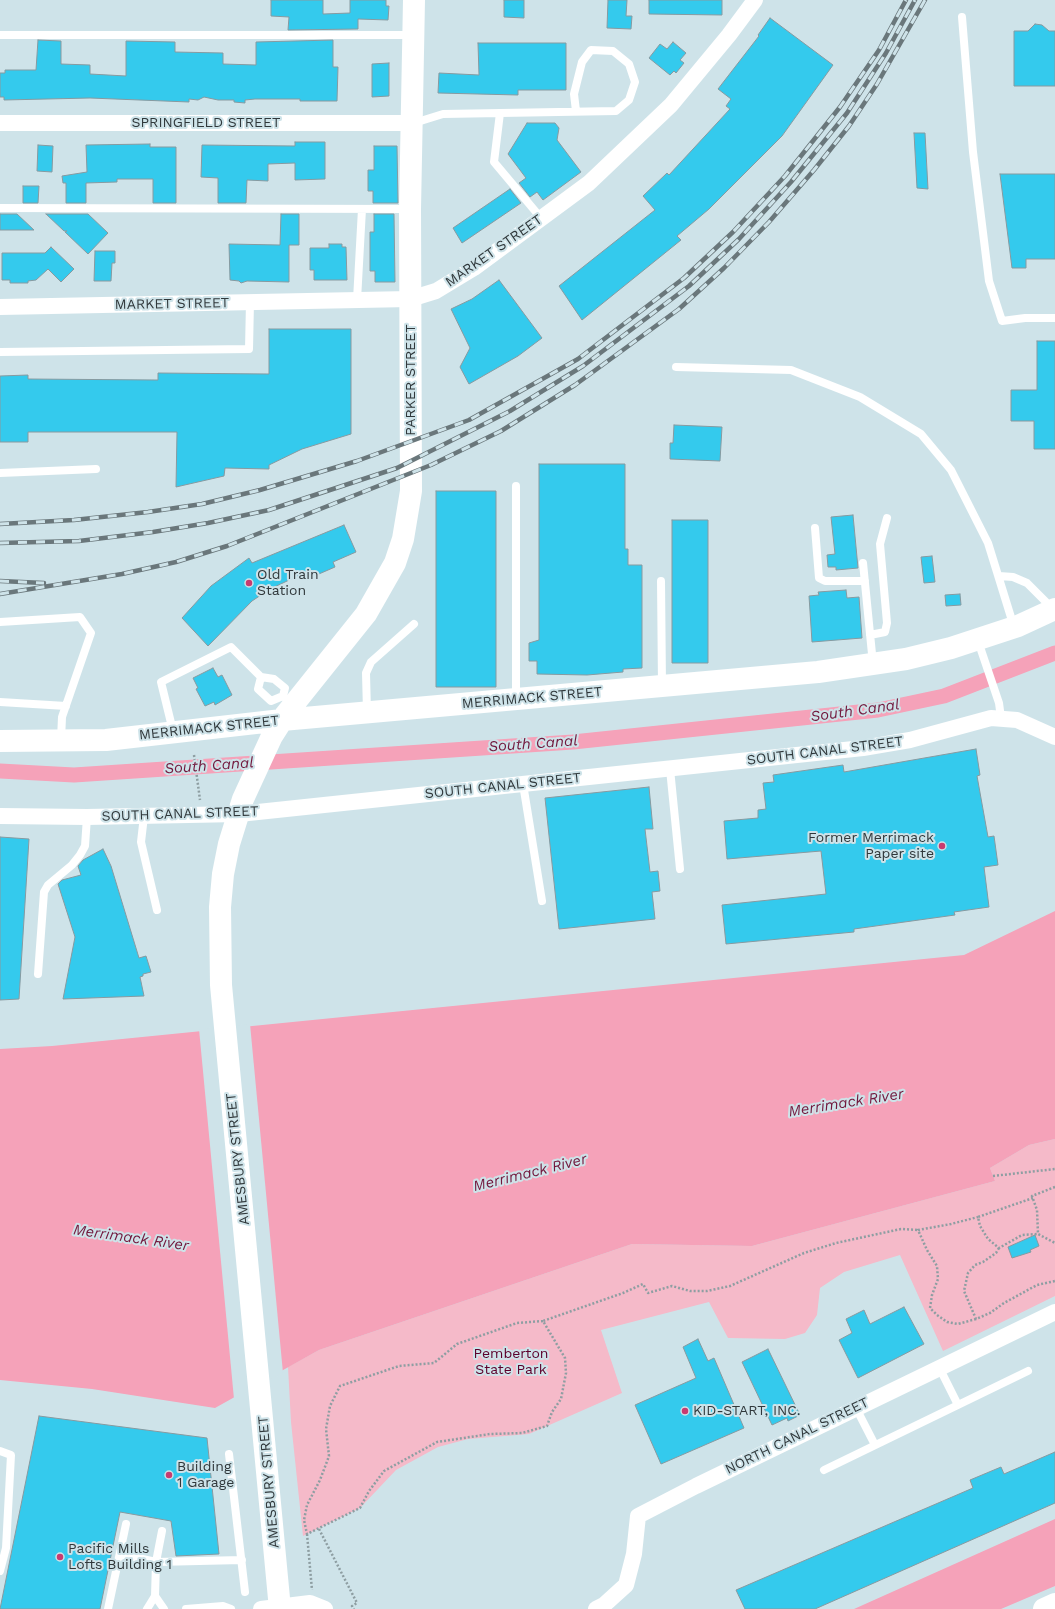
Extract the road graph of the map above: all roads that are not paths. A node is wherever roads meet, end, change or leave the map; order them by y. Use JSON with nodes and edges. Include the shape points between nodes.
{"nodes":[{"id":1,"x":414,"y":0,"type":"edge"},
{"id":2,"x":755,"y":0,"type":"edge"},
{"id":3,"x":962,"y":17,"type":"dead end"},
{"id":4,"x":0,"y":34,"type":"edge"},
{"id":5,"x":413,"y":35,"type":"junction"},
{"id":6,"x":576,"y":111,"type":"junction"},
{"id":7,"x":500,"y":113,"type":"junction"},
{"id":8,"x":0,"y":123,"type":"edge"},
{"id":9,"x":413,"y":123,"type":"junction"},
{"id":10,"x":0,"y":208,"type":"edge"},
{"id":11,"x":362,"y":209,"type":"junction"},
{"id":12,"x":410,"y":209,"type":"junction"},
{"id":13,"x":541,"y":218,"type":"junction"},
{"id":14,"x":410,"y":299,"type":"junction"},
{"id":15,"x":357,"y":300,"type":"junction"},
{"id":16,"x":250,"y":302,"type":"junction"},
{"id":17,"x":0,"y":307,"type":"edge"},
{"id":18,"x":1055,"y":318,"type":"edge"},
{"id":19,"x":0,"y":352,"type":"edge"},
{"id":20,"x":676,"y":367,"type":"dead end"},
{"id":21,"x":96,"y":469,"type":"dead end"},
{"id":22,"x":0,"y":473,"type":"edge"},
{"id":23,"x":516,"y":486,"type":"dead end"},
{"id":24,"x":887,"y":518,"type":"dead end"},
{"id":25,"x":815,"y":528,"type":"dead end"},
{"id":26,"x":863,"y":563,"type":"dead end"},
{"id":27,"x":999,"y":576,"type":"junction"},
{"id":28,"x":661,"y":581,"type":"dead end"},
{"id":29,"x":865,"y":581,"type":"junction"},
{"id":30,"x":1054,"y":610,"type":"edge"},
{"id":31,"x":0,"y":622,"type":"edge"},
{"id":32,"x":414,"y":624,"type":"dead end"},
{"id":33,"x":1014,"y":628,"type":"junction"},
{"id":34,"x":870,"y":635,"type":"junction"},
{"id":35,"x":977,"y":639,"type":"junction"},
{"id":36,"x":873,"y":665,"type":"junction"},
{"id":37,"x":261,"y":677,"type":"junction"},
{"id":38,"x":662,"y":686,"type":"junction"},
{"id":39,"x":516,"y":699,"type":"junction"},
{"id":40,"x":0,"y":702,"type":"edge"},
{"id":41,"x":66,"y":706,"type":"junction"},
{"id":42,"x":1000,"y":711,"type":"junction"},
{"id":43,"x":367,"y":713,"type":"junction"},
{"id":44,"x":283,"y":714,"type":"junction"},
{"id":45,"x":173,"y":733,"type":"junction"},
{"id":46,"x":1055,"y":737,"type":"edge"},
{"id":47,"x":0,"y":741,"type":"edge"},
{"id":48,"x":61,"y":741,"type":"junction"},
{"id":49,"x":670,"y":769,"type":"junction"},
{"id":50,"x":523,"y":784,"type":"junction"},
{"id":51,"x":241,"y":806,"type":"junction"},
{"id":52,"x":0,"y":816,"type":"edge"},
{"id":53,"x":144,"y":816,"type":"junction"},
{"id":54,"x":87,"y":817,"type":"junction"},
{"id":55,"x":680,"y":869,"type":"dead end"},
{"id":56,"x":542,"y":901,"type":"dead end"},
{"id":57,"x":157,"y":910,"type":"dead end"},
{"id":58,"x":38,"y":974,"type":"dead end"},
{"id":59,"x":1055,"y":1312,"type":"edge"},
{"id":60,"x":939,"y":1367,"type":"junction"},
{"id":61,"x":1028,"y":1371,"type":"dead end"},
{"id":62,"x":958,"y":1405,"type":"junction"},
{"id":63,"x":856,"y":1408,"type":"junction"},
{"id":64,"x":875,"y":1445,"type":"junction"},
{"id":65,"x":0,"y":1451,"type":"edge"},
{"id":66,"x":229,"y":1454,"type":"dead end"},
{"id":67,"x":824,"y":1470,"type":"dead end"},
{"id":68,"x":126,"y":1524,"type":"dead end"},
{"id":69,"x":162,"y":1531,"type":"dead end"},
{"id":70,"x":120,"y":1554,"type":"junction"},
{"id":71,"x":242,"y":1560,"type":"junction"},
{"id":72,"x":156,"y":1562,"type":"junction"},
{"id":73,"x":0,"y":1571,"type":"edge"},
{"id":74,"x":246,"y":1592,"type":"dead end"},
{"id":75,"x":155,"y":1596,"type":"junction"},
{"id":76,"x":319,"y":1606,"type":"edge"},
{"id":77,"x":204,"y":1608,"type":"edge"},
{"id":78,"x":108,"y":1609,"type":"edge"},
{"id":79,"x":147,"y":1609,"type":"edge"},
{"id":80,"x":164,"y":1609,"type":"edge"},
{"id":81,"x":186,"y":1609,"type":"edge"},
{"id":82,"x":232,"y":1609,"type":"edge"},
{"id":83,"x":260,"y":1609,"type":"edge"},
{"id":84,"x":280,"y":1609,"type":"edge"},
{"id":85,"x":596,"y":1609,"type":"edge"}],
"edges":[{"from":1,"to":5,"type":"main road","name":"PARKER STREET"},
{"from":2,"to":13,"type":"street","name":"MARKET STREET","via":[[671,105],[589,183]]},
{"from":3,"to":18,"type":"lane","via":[[973,152],[989,281],[1002,321]]},
{"from":4,"to":5,"type":"lane"},
{"from":5,"to":9,"type":"main road","name":"PARKER STREET"},
{"from":6,"to":6,"type":"lane","via":[[616,111],[629,100],[635,82],[629,64],[613,51],[591,50],[582,62],[574,94]]},
{"from":6,"to":7,"type":"lane"},
{"from":7,"to":9,"type":"lane","via":[[443,114]]},
{"from":7,"to":13,"type":"lane","via":[[494,162]]},
{"from":8,"to":9,"type":"street","name":"SPRINGFIELD STREET"},
{"from":9,"to":12,"type":"main road","name":"PARKER STREET"},
{"from":10,"to":11,"type":"lane"},
{"from":11,"to":12,"type":"lane"},
{"from":11,"to":15,"type":"lane"},
{"from":12,"to":14,"type":"main road","name":"PARKER STREET"},
{"from":13,"to":14,"type":"street","name":"MARKET STREET","via":[[474,268],[436,291]]},
{"from":14,"to":15,"type":"street","name":"MARKET STREET"},
{"from":14,"to":44,"type":"main road","name":"PARKER STREET","via":[[411,491],[403,539],[395,563],[366,614]]},
{"from":15,"to":16,"type":"street","name":"MARKET STREET"},
{"from":16,"to":17,"type":"street","name":"MARKET STREET"},
{"from":16,"to":19,"type":"lane","via":[[249,349]]},
{"from":20,"to":27,"type":"lane","via":[[791,370],[860,397],[921,434],[951,470],[988,544]]},
{"from":21,"to":22,"type":"lane"},
{"from":23,"to":39,"type":"lane"},
{"from":24,"to":34,"type":"lane","via":[[880,544],[887,623],[885,632]]},
{"from":25,"to":29,"type":"lane","via":[[819,578],[824,581]]},
{"from":26,"to":29,"type":"lane"},
{"from":27,"to":30,"type":"lane","via":[[1013,577],[1027,583]]},
{"from":27,"to":33,"type":"lane"},
{"from":28,"to":38,"type":"lane"},
{"from":29,"to":34,"type":"lane"},
{"from":30,"to":33,"type":"main road","name":"MERRIMACK STREET"},
{"from":31,"to":41,"type":"lane","via":[[80,617],[91,633]]},
{"from":32,"to":43,"type":"lane","via":[[371,662],[366,673]]},
{"from":33,"to":35,"type":"main road","name":"MERRIMACK STREET"},
{"from":34,"to":36,"type":"lane"},
{"from":35,"to":36,"type":"main road","name":"MERRIMACK STREET","via":[[906,659]]},
{"from":35,"to":42,"type":"lane"},
{"from":36,"to":38,"type":"main road","name":"MERRIMACK STREET"},
{"from":37,"to":44,"type":"lane","via":[[258,688]]},
{"from":37,"to":44,"type":"lane","via":[[274,679],[285,688]]},
{"from":37,"to":45,"type":"lane","via":[[231,647],[161,682]]},
{"from":38,"to":39,"type":"main road","name":"MERRIMACK STREET"},
{"from":39,"to":43,"type":"main road","name":"MERRIMACK STREET"},
{"from":40,"to":41,"type":"lane"},
{"from":41,"to":48,"type":"lane","via":[[62,717]]},
{"from":42,"to":46,"type":"street","name":"SOUTH CANAL STREET"},
{"from":42,"to":49,"type":"street","name":"SOUTH CANAL STREET","via":[[991,718],[910,740],[863,748]]},
{"from":43,"to":44,"type":"main road","name":"MERRIMACK STREET"},
{"from":44,"to":45,"type":"main road","name":"MERRIMACK STREET"},
{"from":44,"to":51,"type":"main road","name":"AMESBURY STREET"},
{"from":45,"to":48,"type":"main road","name":"MERRIMACK STREET","via":[[106,740]]},
{"from":47,"to":48,"type":"main road","name":"MERRIMACK STREET"},
{"from":49,"to":50,"type":"street","name":"SOUTH CANAL STREET"},
{"from":49,"to":55,"type":"lane"},
{"from":50,"to":51,"type":"street","name":"SOUTH CANAL STREET"},
{"from":50,"to":56,"type":"lane"},
{"from":51,"to":53,"type":"street","name":"SOUTH CANAL STREET"},
{"from":51,"to":84,"type":"main road","name":"AMESBURY STREET","via":[[223,874],[219,936],[221,985]]},
{"from":52,"to":54,"type":"street","name":"SOUTH CANAL STREET"},
{"from":53,"to":54,"type":"street","name":"SOUTH CANAL STREET"},
{"from":53,"to":57,"type":"lane","via":[[141,842]]},
{"from":54,"to":58,"type":"lane","via":[[85,846],[80,855],[48,885],[44,892]]},
{"from":59,"to":60,"type":"street","name":"NORTH CANAL STREET"},
{"from":60,"to":62,"type":"lane"},
{"from":60,"to":63,"type":"street","name":"NORTH CANAL STREET"},
{"from":61,"to":62,"type":"lane"},
{"from":62,"to":64,"type":"lane"},
{"from":63,"to":64,"type":"lane"},
{"from":63,"to":85,"type":"street","name":"NORTH CANAL STREET","via":[[638,1516],[634,1554],[626,1585]]},
{"from":64,"to":67,"type":"lane"},
{"from":65,"to":73,"type":"lane","via":[[11,1454],[6,1548]]},
{"from":66,"to":71,"type":"lane"},
{"from":68,"to":70,"type":"lane"},
{"from":69,"to":72,"type":"lane"},
{"from":70,"to":72,"type":"lane"},
{"from":70,"to":78,"type":"lane"},
{"from":71,"to":72,"type":"lane"},
{"from":71,"to":74,"type":"lane"},
{"from":72,"to":75,"type":"lane"},
{"from":75,"to":79,"type":"lane"},
{"from":75,"to":80,"type":"lane"},
{"from":76,"to":83,"type":"street"},
{"from":77,"to":81,"type":"lane"},
{"from":77,"to":82,"type":"lane","via":[[223,1606]]}]}
